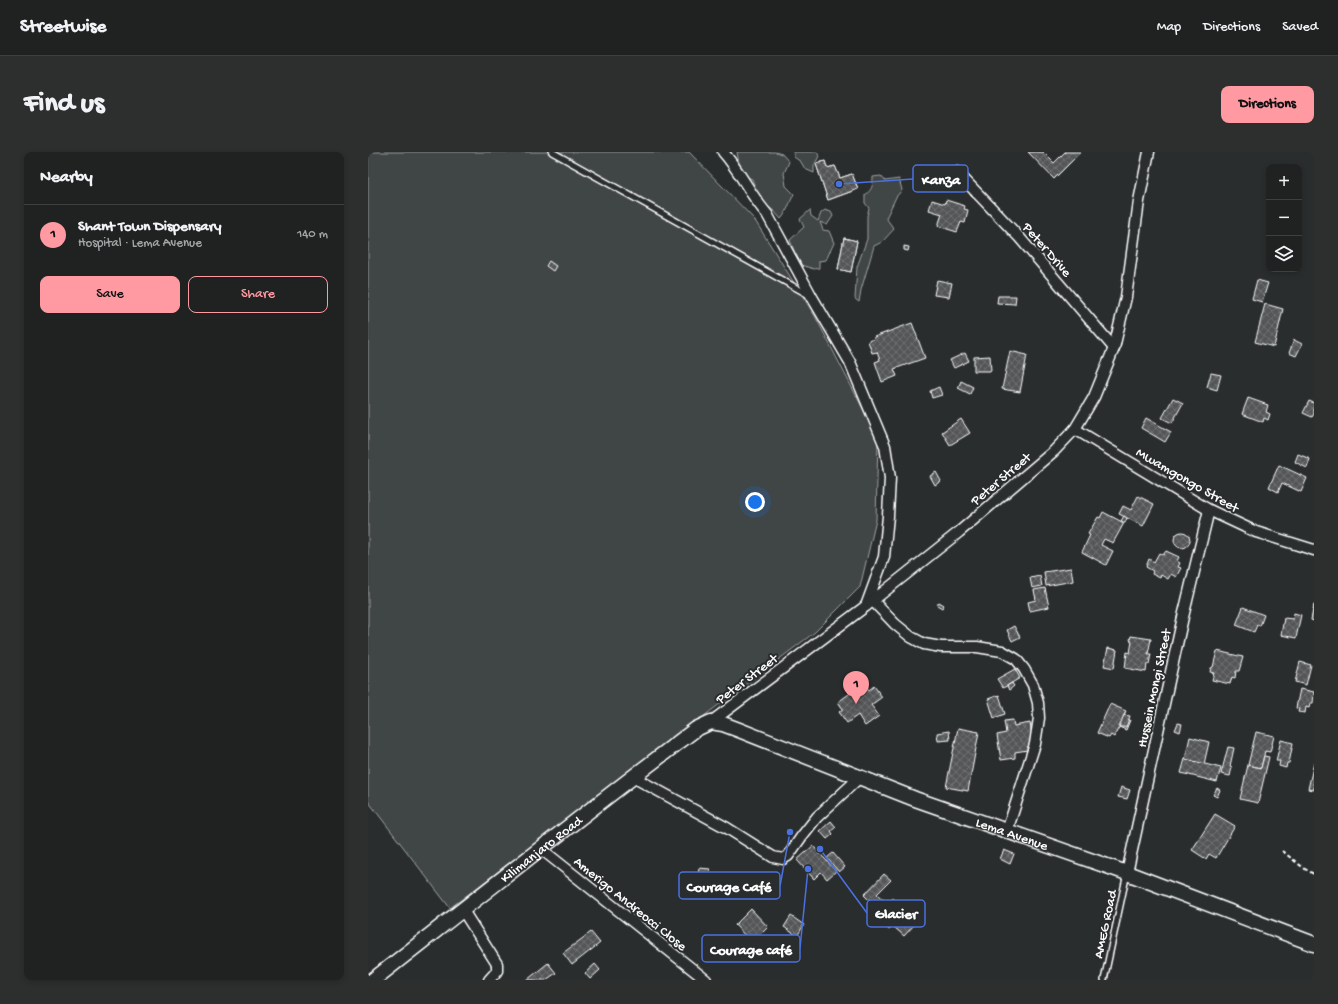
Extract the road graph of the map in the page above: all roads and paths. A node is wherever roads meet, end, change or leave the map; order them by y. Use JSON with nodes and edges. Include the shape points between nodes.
{"nodes":[{"id":1,"x":552,"y":152,"type":"edge"},
{"id":2,"x":723,"y":152,"type":"edge"},
{"id":3,"x":1149,"y":152,"type":"edge"},
{"id":4,"x":957,"y":172,"type":"dead end"},
{"id":5,"x":812,"y":297,"type":"junction"},
{"id":6,"x":1114,"y":348,"type":"junction"},
{"id":7,"x":1075,"y":429,"type":"junction"},
{"id":8,"x":1209,"y":510,"type":"junction"},
{"id":9,"x":1314,"y":550,"type":"edge"},
{"id":10,"x":869,"y":604,"type":"junction"},
{"id":11,"x":711,"y":722,"type":"junction"},
{"id":12,"x":633,"y":776,"type":"junction"},
{"id":13,"x":860,"y":777,"type":"junction"},
{"id":14,"x":1007,"y":831,"type":"junction"},
{"id":15,"x":540,"y":848,"type":"junction"},
{"id":16,"x":1282,"y":851,"type":"dead end"},
{"id":17,"x":1127,"y":874,"type":"junction"},
{"id":18,"x":1314,"y":874,"type":"edge"},
{"id":19,"x":462,"y":910,"type":"junction"},
{"id":20,"x":1314,"y":944,"type":"edge"},
{"id":21,"x":373,"y":980,"type":"edge"},
{"id":22,"x":489,"y":980,"type":"edge"},
{"id":23,"x":706,"y":980,"type":"edge"},
{"id":24,"x":1104,"y":980,"type":"edge"}],
"edges":[{"from":1,"to":5,"type":"lane"},
{"from":2,"to":5,"type":"street","via":[[767,214]]},
{"from":3,"to":6,"type":"street","name":"Peter Street","via":[[1139,201],[1126,297]]},
{"from":4,"to":6,"type":"street","name":"Peter Drive","via":[[1019,237]]},
{"from":5,"to":10,"type":"street","via":[[850,362],[885,446],[890,478],[884,557]]},
{"from":6,"to":7,"type":"street","name":"Peter Street","via":[[1094,397]]},
{"from":7,"to":8,"type":"street","name":"Mwamgongo Street"},
{"from":7,"to":10,"type":"street","name":"Peter Street","via":[[1054,452]]},
{"from":8,"to":9,"type":"street","name":"Mwamgongo Street","via":[[1256,532]]},
{"from":8,"to":17,"type":"street","name":"Hussein Mongi Street"},
{"from":10,"to":11,"type":"street","name":"Peter Street"},
{"from":10,"to":14,"type":"street","via":[[924,644],[1002,651],[1016,660],[1027,675],[1033,685],[1039,718],[1035,744]]},
{"from":11,"to":12,"type":"main road","name":"Kilimanjaro Road","via":[[696,729]]},
{"from":11,"to":13,"type":"main road","name":"Lema Avenue","via":[[734,728]]},
{"from":12,"to":13,"type":"street","via":[[773,857],[782,859],[788,856],[817,817]]},
{"from":12,"to":15,"type":"main road","name":"Kilimanjaro Road"},
{"from":13,"to":14,"type":"main road","name":"Lema Avenue","via":[[914,799]]},
{"from":14,"to":17,"type":"main road","name":"Lema Avenue"},
{"from":15,"to":19,"type":"main road","name":"Kilimanjaro Road"},
{"from":15,"to":23,"type":"street","name":"Amerigo Andreocci Close"},
{"from":16,"to":18,"type":"path"},
{"from":17,"to":20,"type":"main road","name":"Lema Avenue"},
{"from":17,"to":24,"type":"lane","name":"AMEG Road"},
{"from":19,"to":21,"type":"main road","name":"Kilimanjaro Road"},
{"from":19,"to":22,"type":"street","via":[[497,964],[497,972]]}]}
